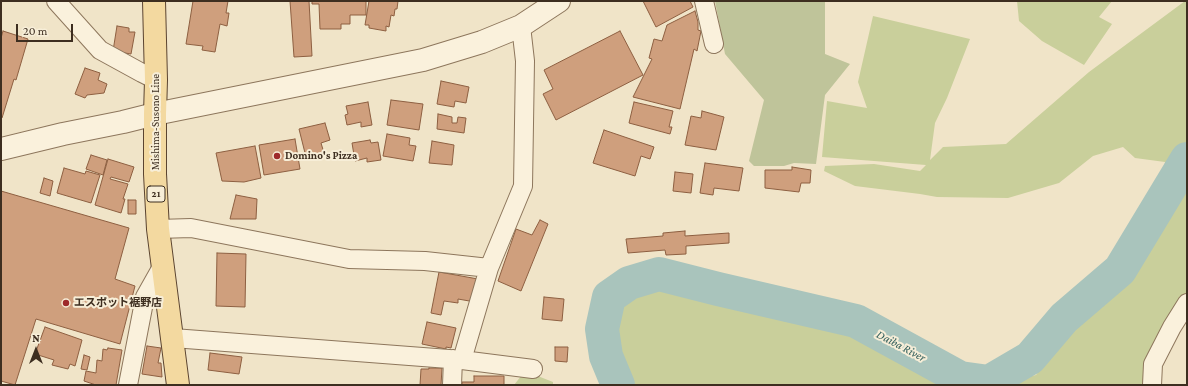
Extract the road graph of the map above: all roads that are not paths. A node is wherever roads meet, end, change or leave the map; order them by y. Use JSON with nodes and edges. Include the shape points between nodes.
{"nodes":[{"id":1,"x":56,"y":1,"type":"edge"},
{"id":2,"x":154,"y":1,"type":"edge"},
{"id":3,"x":559,"y":1,"type":"edge"},
{"id":4,"x":704,"y":1,"type":"edge"},
{"id":5,"x":521,"y":26,"type":"junction"},
{"id":6,"x":714,"y":44,"type":"dead end"},
{"id":7,"x":156,"y":80,"type":"junction"},
{"id":8,"x":154,"y":114,"type":"junction"},
{"id":9,"x":1,"y":149,"type":"edge"},
{"id":10,"x":158,"y":230,"type":"junction"},
{"id":11,"x":163,"y":265,"type":"junction"},
{"id":12,"x":489,"y":268,"type":"junction"},
{"id":13,"x":1187,"y":303,"type":"edge"},
{"id":14,"x":172,"y":338,"type":"junction"},
{"id":15,"x":457,"y":360,"type":"junction"},
{"id":16,"x":533,"y":369,"type":"dead end"},
{"id":17,"x":128,"y":385,"type":"edge"},
{"id":18,"x":178,"y":385,"type":"edge"},
{"id":19,"x":452,"y":385,"type":"edge"},
{"id":20,"x":1152,"y":385,"type":"edge"}],
"edges":[{"from":1,"to":7,"type":"street","via":[[100,50]]},
{"from":2,"to":7,"type":"main road","name":"Mishima-Susono Line","number":"21"},
{"from":3,"to":5,"type":"street"},
{"from":4,"to":6,"type":"street"},
{"from":5,"to":8,"type":"street","via":[[482,42],[423,60]]},
{"from":5,"to":12,"type":"street","via":[[525,61],[523,186]]},
{"from":7,"to":8,"type":"main road","name":"Mishima-Susono Line","number":"21"},
{"from":8,"to":9,"type":"street"},
{"from":8,"to":10,"type":"main road","name":"Mishima-Susono Line","number":"21"},
{"from":10,"to":11,"type":"main road","name":"Mishima-Susono Line","number":"21"},
{"from":10,"to":12,"type":"street","via":[[191,228],[349,259],[425,261]]},
{"from":11,"to":14,"type":"main road","name":"Mishima-Susono Line","number":"21"},
{"from":11,"to":17,"type":"street","via":[[145,297]]},
{"from":12,"to":15,"type":"street"},
{"from":13,"to":20,"type":"street","via":[[1153,364]]},
{"from":14,"to":15,"type":"street"},
{"from":14,"to":18,"type":"main road","name":"Mishima-Susono Line","number":"21"},
{"from":15,"to":16,"type":"street"},
{"from":15,"to":19,"type":"street"}]}
